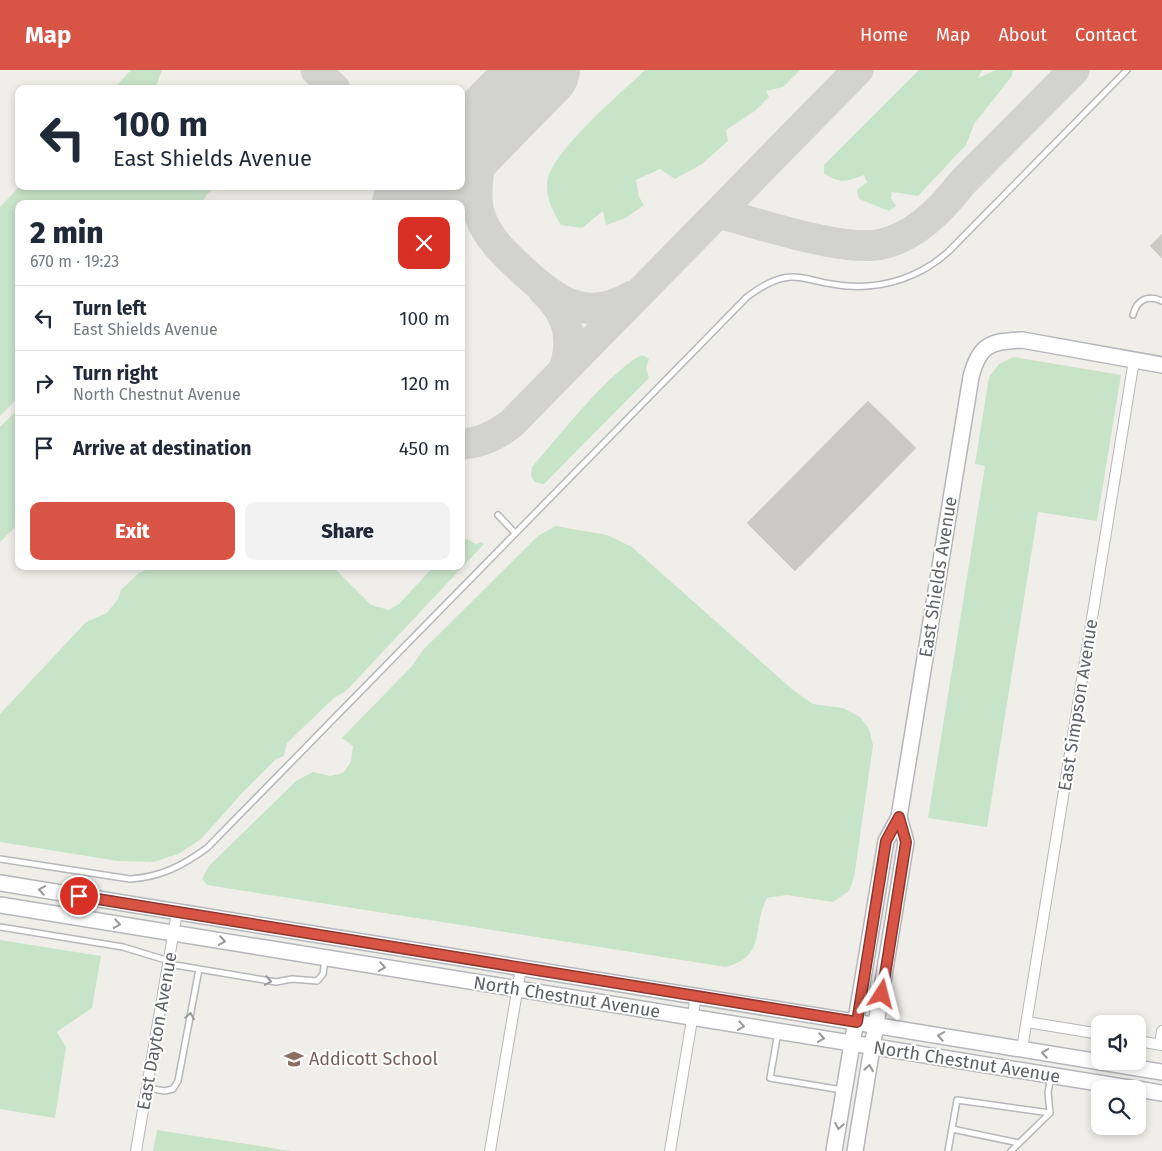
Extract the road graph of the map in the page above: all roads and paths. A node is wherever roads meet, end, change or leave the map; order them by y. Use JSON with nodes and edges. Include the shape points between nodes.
{"nodes":[{"id":1,"x":1127,"y":70,"type":"edge"},
{"id":2,"x":1162,"y":302,"type":"edge"},
{"id":3,"x":1133,"y":314,"type":"dead end"},
{"id":4,"x":1134,"y":360,"type":"junction"},
{"id":5,"x":1162,"y":365,"type":"edge"},
{"id":6,"x":498,"y":515,"type":"dead end"},
{"id":7,"x":515,"y":533,"type":"junction"},
{"id":8,"x":899,"y":817,"type":"junction"},
{"id":9,"x":0,"y":859,"type":"edge"},
{"id":10,"x":0,"y":883,"type":"edge"},
{"id":11,"x":0,"y":905,"type":"edge"},
{"id":12,"x":177,"y":912,"type":"junction"},
{"id":13,"x":0,"y":927,"type":"edge"},
{"id":14,"x":174,"y":933,"type":"junction"},
{"id":15,"x":325,"y":958,"type":"junction"},
{"id":16,"x":168,"y":963,"type":"junction"},
{"id":17,"x":521,"y":968,"type":"junction"},
{"id":18,"x":199,"y":969,"type":"junction"},
{"id":19,"x":518,"y":989,"type":"junction"},
{"id":20,"x":696,"y":996,"type":"junction"},
{"id":21,"x":692,"y":1018,"type":"junction"},
{"id":22,"x":857,"y":1022,"type":"junction"},
{"id":23,"x":1027,"y":1022,"type":"junction"},
{"id":24,"x":877,"y":1025,"type":"junction"},
{"id":25,"x":778,"y":1031,"type":"junction"},
{"id":26,"x":1162,"y":1031,"type":"edge"},
{"id":27,"x":1091,"y":1033,"type":"edge"},
{"id":28,"x":1146,"y":1042,"type":"edge"},
{"id":29,"x":852,"y":1043,"type":"junction"},
{"id":30,"x":1161,"y":1045,"type":"edge"},
{"id":31,"x":873,"y":1047,"type":"junction"},
{"id":32,"x":1022,"y":1049,"type":"junction"},
{"id":33,"x":1162,"y":1072,"type":"edge"},
{"id":34,"x":1052,"y":1076,"type":"junction"},
{"id":35,"x":1091,"y":1082,"type":"edge"},
{"id":36,"x":147,"y":1088,"type":"junction"},
{"id":37,"x":844,"y":1091,"type":"junction"},
{"id":38,"x":1146,"y":1091,"type":"edge"},
{"id":39,"x":1162,"y":1093,"type":"edge"},
{"id":40,"x":1050,"y":1113,"type":"junction"},
{"id":41,"x":952,"y":1129,"type":"junction"},
{"id":42,"x":1019,"y":1143,"type":"junction"},
{"id":43,"x":136,"y":1151,"type":"edge"},
{"id":44,"x":490,"y":1151,"type":"edge"},
{"id":45,"x":670,"y":1151,"type":"edge"},
{"id":46,"x":834,"y":1151,"type":"edge"},
{"id":47,"x":855,"y":1151,"type":"edge"},
{"id":48,"x":948,"y":1151,"type":"edge"},
{"id":49,"x":1011,"y":1151,"type":"edge"}],
"edges":[{"from":1,"to":7,"type":"lane","via":[[949,251],[926,269],[893,282],[870,286],[847,286],[804,276],[785,277],[762,285]]},
{"from":2,"to":3,"type":"lane","via":[[1146,298]]},
{"from":4,"to":5,"type":"main road"},
{"from":4,"to":8,"type":"main road","name":"East Shields Avenue","via":[[1022,340],[990,344],[977,355],[970,376]]},
{"from":4,"to":23,"type":"street","name":"East Simpson Avenue"},
{"from":6,"to":7,"type":"lane"},
{"from":7,"to":9,"type":"lane","via":[[207,848],[187,863],[158,876],[130,879]]},
{"from":8,"to":22,"type":"main road","name":"East Shields Avenue","via":[[886,841]]},
{"from":8,"to":24,"type":"main road","name":"East Shields Avenue","via":[[906,842]]},
{"from":12,"to":10,"type":"main road","name":"North Chestnut Avenue","one_way":true},
{"from":11,"to":14,"type":"main road","name":"North Chestnut Avenue","one_way":true},
{"from":12,"to":14,"type":"street","name":"East Dayton Avenue"},
{"from":12,"to":17,"type":"main road","name":"North Chestnut Avenue"},
{"from":13,"to":16,"type":"lane","via":[[123,947]]},
{"from":14,"to":15,"type":"main road","name":"North Chestnut Avenue","one_way":true},
{"from":14,"to":16,"type":"street","name":"East Dayton Avenue"},
{"from":18,"to":15,"type":"lane","one_way":true,"via":[[276,982],[292,979],[316,981],[323,974]]},
{"from":15,"to":19,"type":"main road","name":"North Chestnut Avenue","one_way":true},
{"from":16,"to":18,"type":"lane"},
{"from":16,"to":36,"type":"street","name":"East Dayton Avenue"},
{"from":17,"to":19,"type":"street"},
{"from":17,"to":20,"type":"main road","name":"North Chestnut Avenue"},
{"from":36,"to":18,"type":"lane","one_way":true,"via":[[168,1091],[178,1081]]},
{"from":19,"to":21,"type":"main road","name":"North Chestnut Avenue"},
{"from":19,"to":44,"type":"street"},
{"from":20,"to":21,"type":"street"},
{"from":20,"to":22,"type":"main road","name":"North Chestnut Avenue"},
{"from":21,"to":25,"type":"main road","name":"North Chestnut Avenue","one_way":true},
{"from":21,"to":45,"type":"street"},
{"from":22,"to":24,"type":"main road","name":"North Chestnut Avenue"},
{"from":22,"to":29,"type":"main road","name":"East Shields Avenue"},
{"from":23,"to":27,"type":"street"},
{"from":23,"to":32,"type":"street","name":"East Simpson Avenue"},
{"from":24,"to":31,"type":"main road","name":"East Shields Avenue"},
{"from":32,"to":24,"type":"main road","name":"North Chestnut Avenue","one_way":true},
{"from":25,"to":29,"type":"main road","name":"North Chestnut Avenue","one_way":true},
{"from":25,"to":37,"type":"lane","via":[[770,1078]]},
{"from":26,"to":30,"type":"street"},
{"from":28,"to":30,"type":"street"},
{"from":29,"to":31,"type":"main road","name":"North Chestnut Avenue"},
{"from":29,"to":37,"type":"main road","name":"East Shields Avenue"},
{"from":31,"to":34,"type":"main road","name":"North Chestnut Avenue"},
{"from":47,"to":31,"type":"main road","name":"East Shields Avenue","one_way":true},
{"from":33,"to":32,"type":"main road","name":"North Chestnut Avenue","one_way":true},
{"from":33,"to":34,"type":"main road","via":[[1116,1074],[1062,1065],[1054,1069]]},
{"from":34,"to":35,"type":"main road","name":"North Chestnut Avenue"},
{"from":34,"to":40,"type":"lane","via":[[1048,1092]]},
{"from":36,"to":43,"type":"street","name":"East Dayton Avenue"},
{"from":37,"to":46,"type":"main road","name":"East Shields Avenue","one_way":true},
{"from":38,"to":39,"type":"main road","name":"North Chestnut Avenue"},
{"from":40,"to":41,"type":"lane","via":[[957,1100]]},
{"from":40,"to":42,"type":"lane"},
{"from":41,"to":42,"type":"lane"},
{"from":41,"to":48,"type":"lane"},
{"from":42,"to":49,"type":"lane"}]}
